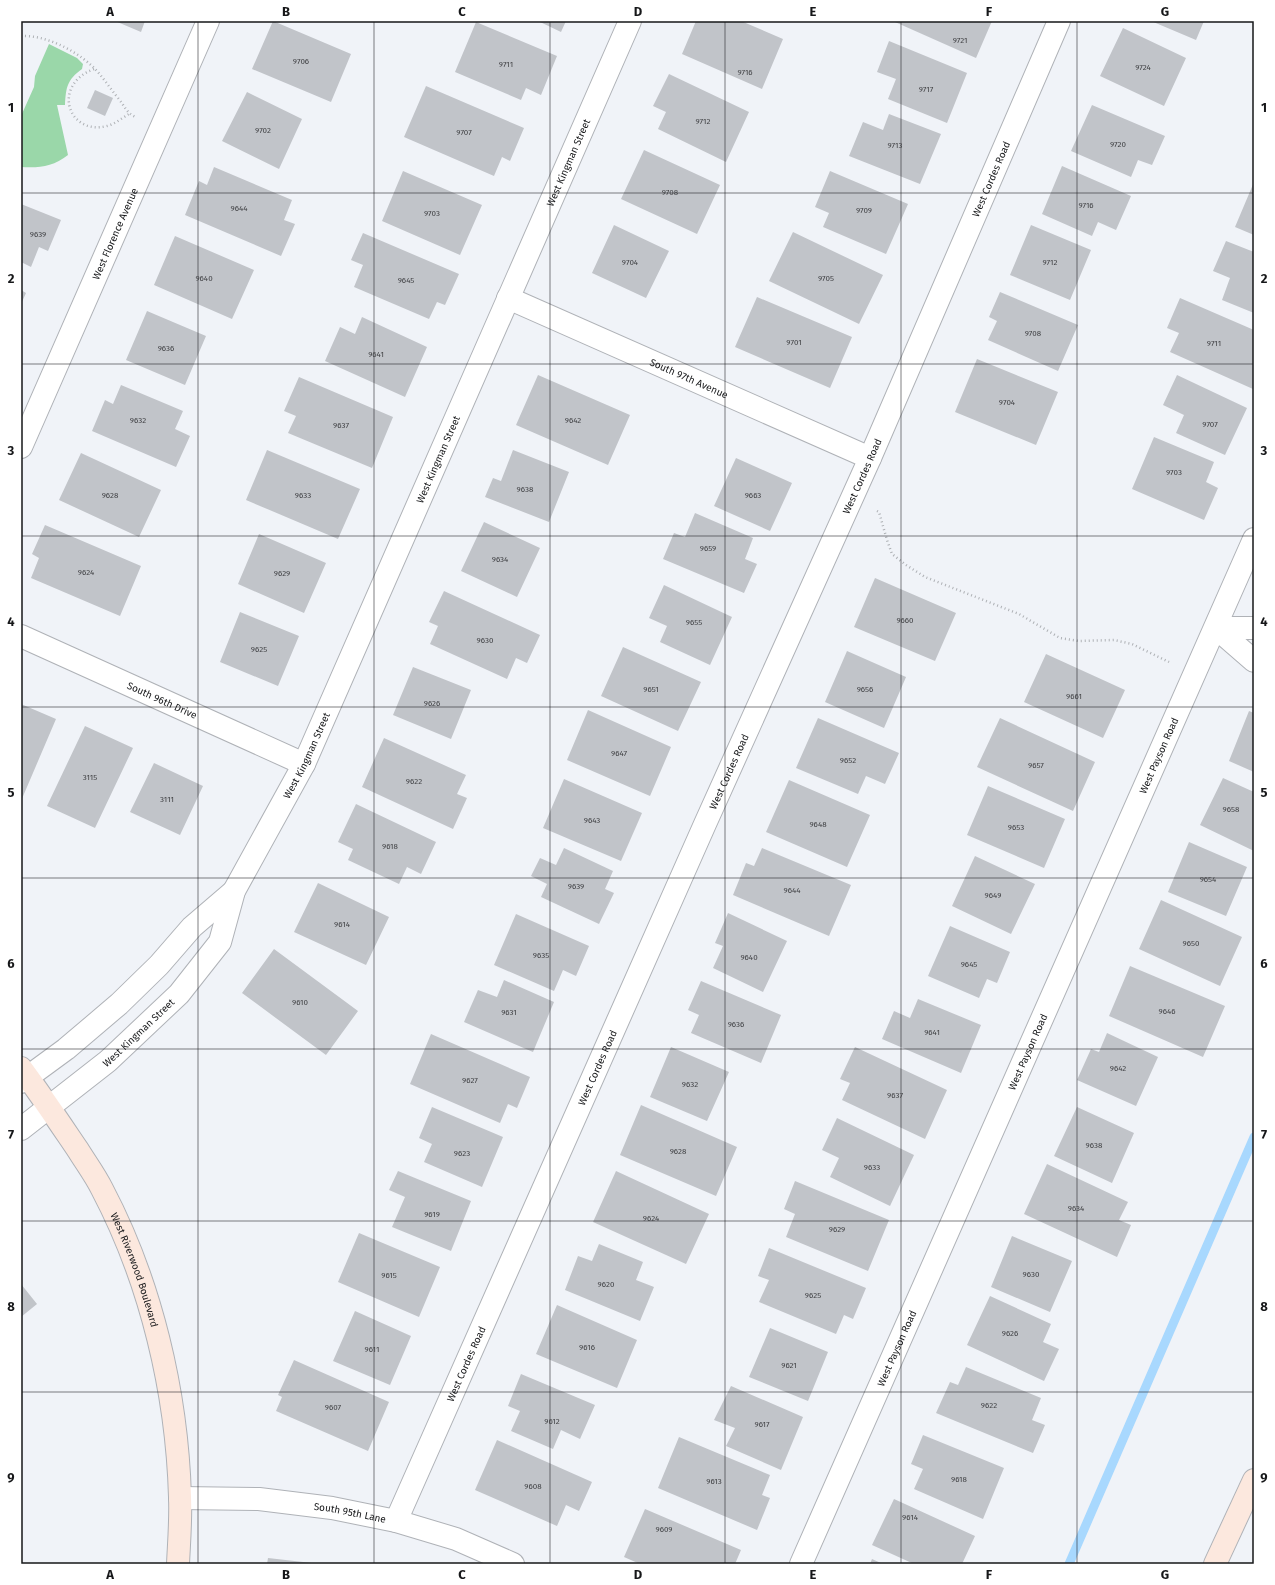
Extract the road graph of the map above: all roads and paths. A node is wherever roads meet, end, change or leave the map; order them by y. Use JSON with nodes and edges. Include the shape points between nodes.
{"nodes":[{"id":1,"x":208,"y":21,"type":"edge"},
{"id":2,"x":630,"y":21,"type":"edge"},
{"id":3,"x":1059,"y":21,"type":"edge"},
{"id":4,"x":21,"y":36,"type":"edge"},
{"id":5,"x":94,"y":69,"type":"junction"},
{"id":6,"x":129,"y":114,"type":"junction"},
{"id":7,"x":161,"y":128,"type":"junction"},
{"id":8,"x":508,"y":298,"type":"junction"},
{"id":9,"x":21,"y":447,"type":"edge"},
{"id":10,"x":870,"y":458,"type":"junction"},
{"id":11,"x":849,"y":502,"type":"junction"},
{"id":12,"x":1254,"y":539,"type":"edge"},
{"id":13,"x":1216,"y":628,"type":"junction"},
{"id":14,"x":1254,"y":628,"type":"edge"},
{"id":15,"x":21,"y":636,"type":"edge"},
{"id":16,"x":1254,"y":661,"type":"edge"},
{"id":17,"x":1196,"y":674,"type":"junction"},
{"id":18,"x":304,"y":764,"type":"junction"},
{"id":19,"x":234,"y":891,"type":"junction"},
{"id":20,"x":23,"y":1076,"type":"edge"},
{"id":21,"x":50,"y":1107,"type":"junction"},
{"id":22,"x":21,"y":1129,"type":"edge"},
{"id":23,"x":1254,"y":1480,"type":"edge"},
{"id":24,"x":180,"y":1498,"type":"junction"},
{"id":25,"x":396,"y":1521,"type":"junction"},
{"id":26,"x":178,"y":1564,"type":"edge"},
{"id":27,"x":513,"y":1564,"type":"edge"},
{"id":28,"x":801,"y":1564,"type":"edge"},
{"id":29,"x":1215,"y":1564,"type":"edge"}],
"edges":[{"from":1,"to":7,"type":"street","name":"West Florence Avenue"},
{"from":2,"to":8,"type":"street","name":"West Kingman Street"},
{"from":3,"to":10,"type":"street","name":"West Cordes Road"},
{"from":4,"to":5,"type":"path","via":[[43,39],[60,45]]},
{"from":5,"to":6,"type":"path"},
{"from":5,"to":6,"type":"path","via":[[79,76],[69,93],[68,102],[79,121],[88,126],[108,126]]},
{"from":6,"to":7,"type":"path"},
{"from":7,"to":9,"type":"street","name":"West Florence Avenue"},
{"from":8,"to":10,"type":"street","name":"South 97th Avenue"},
{"from":8,"to":18,"type":"street","name":"West Kingman Street"},
{"from":10,"to":11,"type":"street","name":"West Cordes Road"},
{"from":11,"to":17,"type":"path","via":[[879,512],[892,554],[926,577],[1019,614],[1060,638],[1079,642],[1114,640],[1132,644]]},
{"from":11,"to":25,"type":"street","name":"West Cordes Road"},
{"from":12,"to":13,"type":"street","name":"West Payson Road"},
{"from":13,"to":14,"type":"street"},
{"from":13,"to":16,"type":"street"},
{"from":13,"to":17,"type":"street","name":"West Payson Road"},
{"from":15,"to":18,"type":"street","name":"South 96th Drive"},
{"from":17,"to":28,"type":"street","name":"West Payson Road"},
{"from":18,"to":19,"type":"street","name":"West Kingman Street"},
{"from":19,"to":20,"type":"street","name":"West Kingman Street","via":[[192,927],[159,966],[119,1004],[66,1050]]},
{"from":19,"to":21,"type":"street","name":"West Kingman Street","via":[[220,942],[179,994],[108,1061]]},
{"from":20,"to":21,"type":"street","name":"West Riverwood Boulevard"},
{"from":21,"to":22,"type":"street","name":"West Kingman Street"},
{"from":21,"to":24,"type":"street","name":"West Riverwood Boulevard","via":[[102,1188],[140,1276],[172,1401]]},
{"from":23,"to":29,"type":"street"},
{"from":24,"to":25,"type":"street","name":"South 95th Lane","via":[[259,1500],[332,1508]]},
{"from":24,"to":26,"type":"street","name":"West Riverwood Boulevard"},
{"from":25,"to":27,"type":"street","name":"South 95th Lane","via":[[456,1539]]}]}
